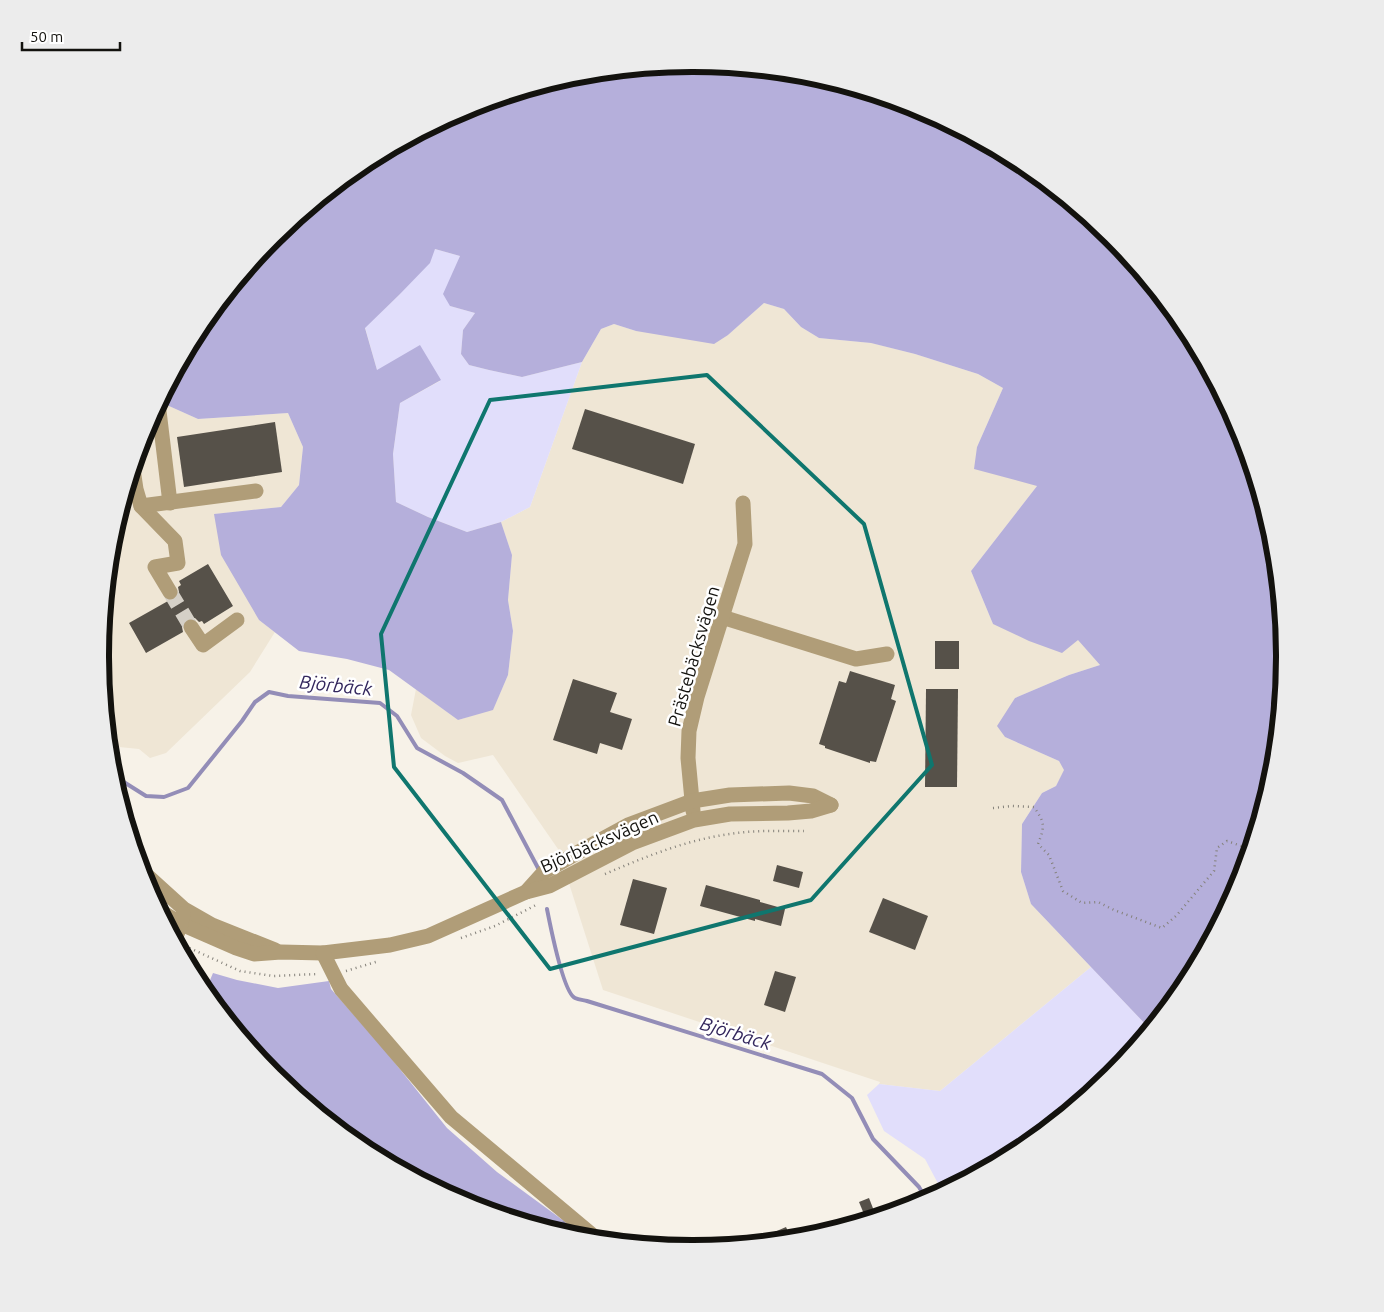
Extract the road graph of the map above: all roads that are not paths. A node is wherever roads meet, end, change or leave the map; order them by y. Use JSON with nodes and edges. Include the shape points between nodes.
{"nodes":[{"id":1,"x":160,"y":418,"type":"edge"},
{"id":2,"x":135,"y":482,"type":"edge"},
{"id":3,"x":256,"y":491,"type":"dead end"},
{"id":4,"x":170,"y":503,"type":"junction"},
{"id":5,"x":743,"y":503,"type":"dead end"},
{"id":6,"x":141,"y":506,"type":"junction"},
{"id":7,"x":170,"y":592,"type":"tunnel mouth"},
{"id":8,"x":722,"y":617,"type":"junction"},
{"id":9,"x":237,"y":620,"type":"dead end"},
{"id":10,"x":191,"y":627,"type":"tunnel mouth"},
{"id":11,"x":887,"y":654,"type":"dead end"},
{"id":12,"x":692,"y":801,"type":"junction"},
{"id":13,"x":694,"y":820,"type":"junction"},
{"id":14,"x":526,"y":892,"type":"junction"},
{"id":15,"x":173,"y":918,"type":"edge"},
{"id":16,"x":323,"y":954,"type":"junction"},
{"id":17,"x":585,"y":1229,"type":"edge"}],
"edges":[{"from":1,"to":4,"type":"street"},
{"from":2,"to":6,"type":"street"},
{"from":3,"to":4,"type":"street"},
{"from":4,"to":6,"type":"street"},
{"from":5,"to":8,"type":"street","name":"Prästebäcksvägen","via":[[746,544]]},
{"from":6,"to":7,"type":"street","via":[[175,540],[178,563],[155,567]]},
{"from":8,"to":11,"type":"street","via":[[856,659]]},
{"from":8,"to":12,"type":"street","name":"Prästebäcksvägen","via":[[689,731]]},
{"from":9,"to":10,"type":"street","via":[[202,645]]},
{"from":12,"to":13,"type":"street","name":"Prästebäcksvägen"},
{"from":12,"to":13,"type":"street","name":"Björbäcksvägen","via":[[730,795],[789,793],[813,796],[832,805],[811,811],[730,814]]},
{"from":12,"to":14,"type":"street","name":"Björbäcksvägen","via":[[628,825],[584,849],[544,872]]},
{"from":13,"to":14,"type":"street","name":"Björbäcksvägen","via":[[632,843],[549,886]]},
{"from":14,"to":16,"type":"street","name":"Björbäcksvägen","via":[[428,936]]},
{"from":15,"to":16,"type":"street","name":"Björbäcksvägen","via":[[212,925],[281,952]]},
{"from":16,"to":17,"type":"street","via":[[341,989],[451,1117]]}]}
